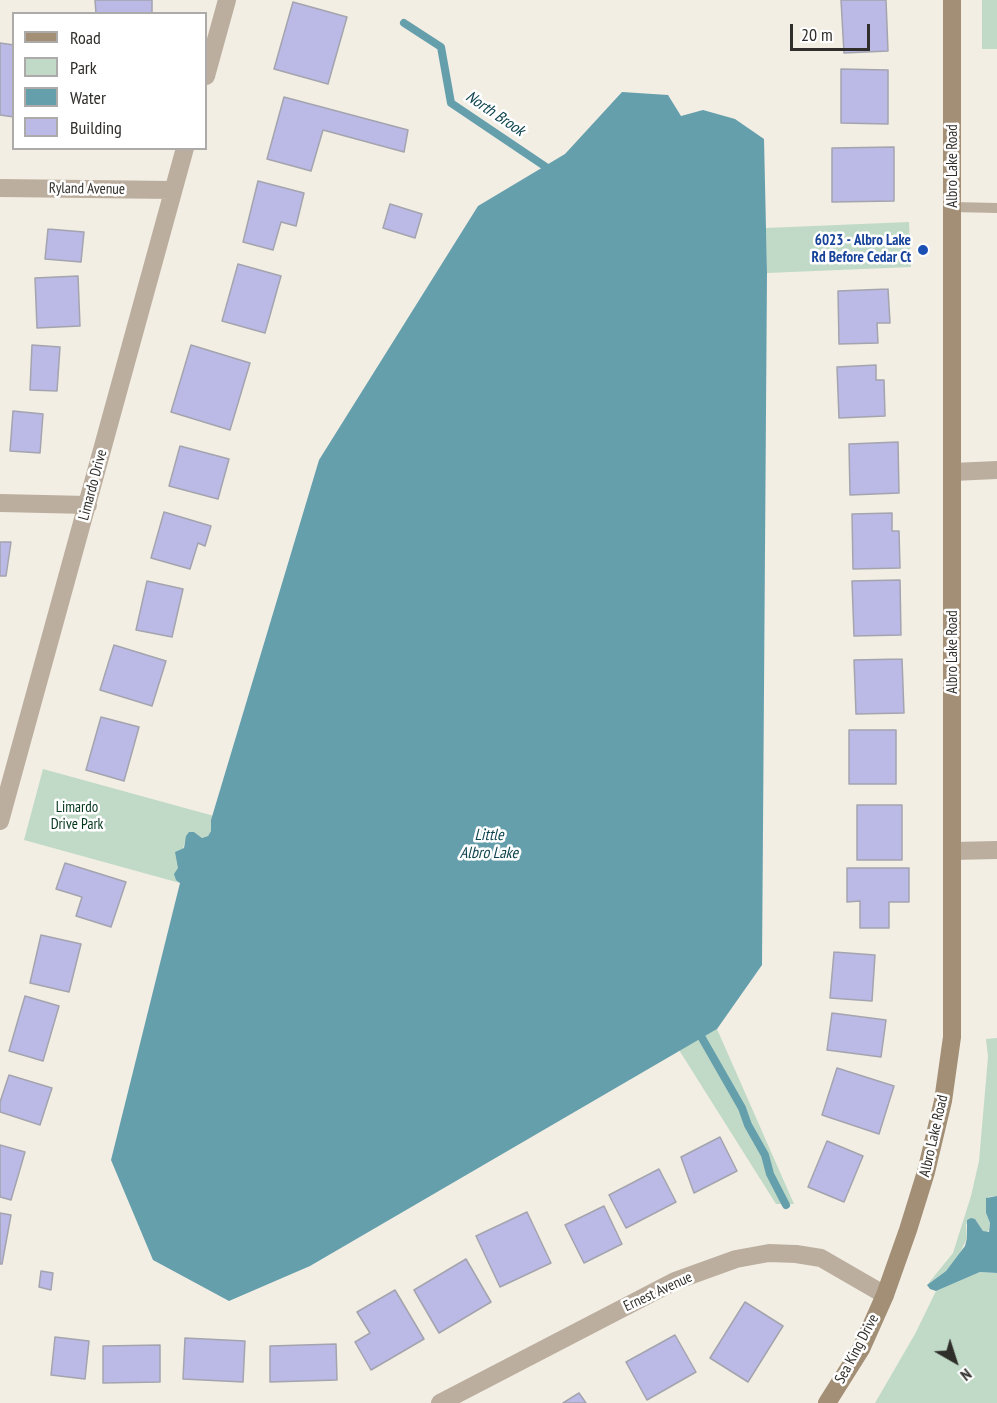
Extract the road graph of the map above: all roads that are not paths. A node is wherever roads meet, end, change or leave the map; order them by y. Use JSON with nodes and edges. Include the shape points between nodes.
{"nodes":[{"id":1,"x":227,"y":0,"type":"edge"},
{"id":2,"x":952,"y":0,"type":"edge"},
{"id":3,"x":207,"y":72,"type":"edge"},
{"id":4,"x":184,"y":150,"type":"edge"},
{"id":5,"x":0,"y":188,"type":"edge"},
{"id":6,"x":173,"y":190,"type":"junction"},
{"id":7,"x":953,"y":207,"type":"junction"},
{"id":8,"x":997,"y":208,"type":"edge"},
{"id":9,"x":997,"y":470,"type":"edge"},
{"id":10,"x":953,"y":472,"type":"junction"},
{"id":11,"x":0,"y":503,"type":"edge"},
{"id":12,"x":88,"y":505,"type":"junction"},
{"id":13,"x":0,"y":821,"type":"edge"},
{"id":14,"x":997,"y":850,"type":"edge"},
{"id":15,"x":953,"y":851,"type":"junction"},
{"id":16,"x":885,"y":1295,"type":"junction"},
{"id":17,"x":440,"y":1403,"type":"edge"},
{"id":18,"x":828,"y":1403,"type":"edge"}],
"edges":[{"from":1,"to":3,"type":"street"},
{"from":2,"to":7,"type":"street","name":"Albro Lake Road"},
{"from":4,"to":6,"type":"street","name":"Limardo Drive"},
{"from":5,"to":6,"type":"street","name":"Ryland Avenue"},
{"from":6,"to":12,"type":"street","name":"Limardo Drive"},
{"from":7,"to":8,"type":"lane"},
{"from":7,"to":10,"type":"street","name":"Albro Lake Road"},
{"from":9,"to":10,"type":"street"},
{"from":10,"to":15,"type":"street","name":"Albro Lake Road"},
{"from":11,"to":12,"type":"street"},
{"from":12,"to":13,"type":"street","name":"Limardo Drive"},
{"from":14,"to":15,"type":"street"},
{"from":15,"to":16,"type":"street","name":"Albro Lake Road","via":[[952,1037],[943,1101],[926,1172]]},
{"from":16,"to":17,"type":"street","name":"Ernest Avenue","via":[[821,1258],[770,1253],[736,1259],[675,1281]]},
{"from":16,"to":18,"type":"street","name":"Sea King Drive","via":[[861,1349]]}]}
